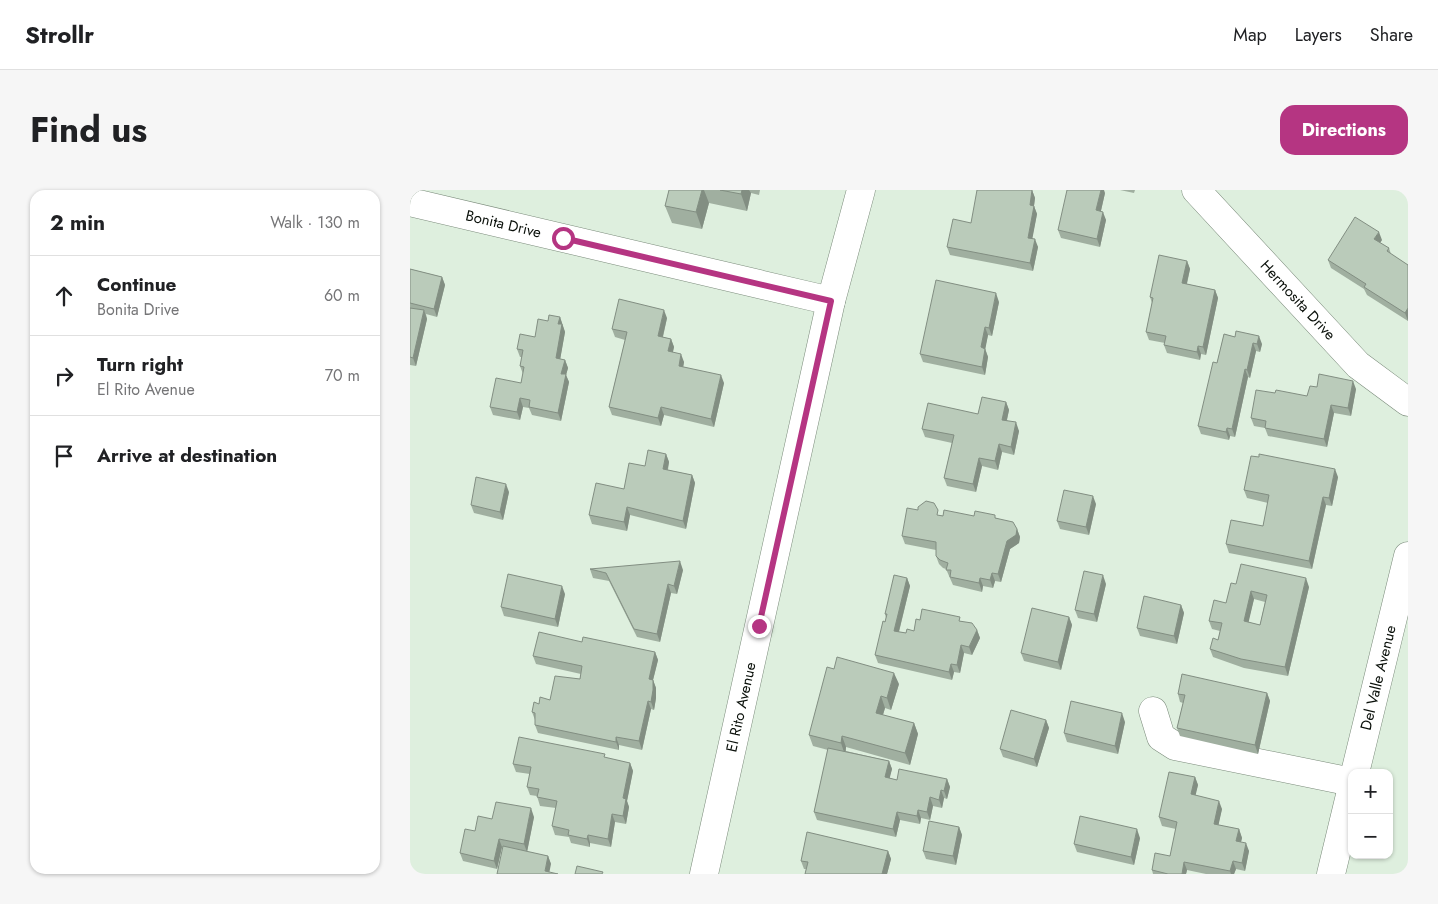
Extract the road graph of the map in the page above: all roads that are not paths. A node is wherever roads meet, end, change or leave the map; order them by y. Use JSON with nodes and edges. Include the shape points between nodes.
{"nodes":[{"id":1,"x":861,"y":190,"type":"edge"},
{"id":2,"x":1196,"y":190,"type":"edge"},
{"id":3,"x":410,"y":202,"type":"edge"},
{"id":4,"x":831,"y":301,"type":"junction"},
{"id":5,"x":1408,"y":402,"type":"edge"},
{"id":6,"x":1408,"y":556,"type":"edge"},
{"id":7,"x":1152,"y":711,"type":"dead end"},
{"id":8,"x":1356,"y":769,"type":"edge"},
{"id":9,"x":1348,"y":781,"type":"edge"},
{"id":10,"x":1348,"y":804,"type":"edge"},
{"id":11,"x":704,"y":874,"type":"edge"},
{"id":12,"x":1331,"y":874,"type":"edge"}],
"edges":[{"from":1,"to":4,"type":"street","name":"El Rito Avenue"},
{"from":2,"to":5,"type":"street","name":"Hermosita Drive","via":[[1358,365]]},
{"from":3,"to":4,"type":"street","name":"Bonita Drive"},
{"from":4,"to":11,"type":"street","name":"El Rito Avenue"},
{"from":6,"to":8,"type":"street","name":"Del Valle Avenue"},
{"from":7,"to":9,"type":"street","via":[[1161,737],[1175,746]]},
{"from":10,"to":12,"type":"street"}]}
